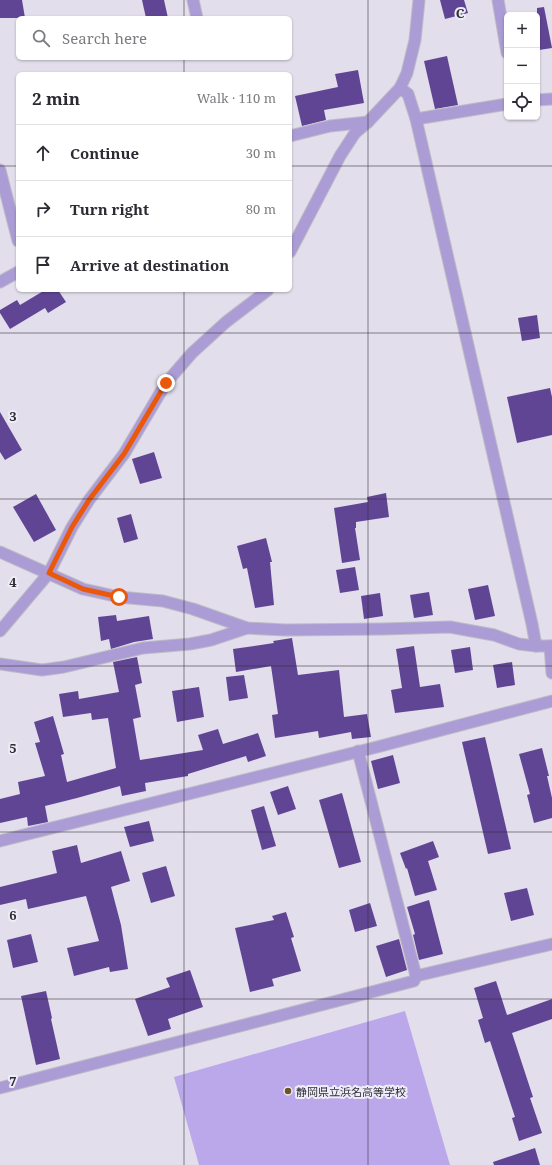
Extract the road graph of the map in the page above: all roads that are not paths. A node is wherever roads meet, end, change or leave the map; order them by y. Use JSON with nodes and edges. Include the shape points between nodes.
{"nodes":[{"id":1,"x":193,"y":0,"type":"edge"},
{"id":2,"x":419,"y":0,"type":"edge"},
{"id":3,"x":498,"y":0,"type":"edge"},
{"id":4,"x":197,"y":16,"type":"edge"},
{"id":5,"x":506,"y":48,"type":"edge"},
{"id":6,"x":400,"y":88,"type":"junction"},
{"id":7,"x":552,"y":99,"type":"edge"},
{"id":8,"x":540,"y":100,"type":"edge"},
{"id":9,"x":504,"y":104,"type":"edge"},
{"id":10,"x":416,"y":119,"type":"junction"},
{"id":11,"x":368,"y":122,"type":"junction"},
{"id":12,"x":292,"y":136,"type":"edge"},
{"id":13,"x":0,"y":170,"type":"edge"},
{"id":14,"x":16,"y":230,"type":"edge"},
{"id":15,"x":292,"y":248,"type":"edge"},
{"id":16,"x":16,"y":273,"type":"edge"},
{"id":17,"x":0,"y":282,"type":"edge"},
{"id":18,"x":265,"y":292,"type":"edge"},
{"id":19,"x":0,"y":552,"type":"edge"},
{"id":20,"x":49,"y":573,"type":"junction"},
{"id":21,"x":247,"y":628,"type":"junction"},
{"id":22,"x":0,"y":631,"type":"edge"},
{"id":23,"x":536,"y":646,"type":"junction"},
{"id":24,"x":551,"y":646,"type":"edge"},
{"id":25,"x":0,"y":664,"type":"edge"},
{"id":26,"x":552,"y":673,"type":"edge"},
{"id":27,"x":552,"y":701,"type":"edge"},
{"id":28,"x":358,"y":751,"type":"junction"},
{"id":29,"x":0,"y":842,"type":"edge"},
{"id":30,"x":552,"y":944,"type":"edge"},
{"id":31,"x":416,"y":976,"type":"junction"},
{"id":32,"x":0,"y":1088,"type":"edge"}],
"edges":[{"from":1,"to":4,"type":"street"},
{"from":2,"to":6,"type":"street","via":[[415,40],[408,72]]},
{"from":3,"to":5,"type":"street"},
{"from":6,"to":10,"type":"street","via":[[408,94]]},
{"from":6,"to":11,"type":"street"},
{"from":7,"to":8,"type":"street"},
{"from":9,"to":10,"type":"street"},
{"from":10,"to":23,"type":"street"},
{"from":11,"to":12,"type":"street","via":[[330,126]]},
{"from":11,"to":15,"type":"street","via":[[355,133],[340,156]]},
{"from":13,"to":14,"type":"street"},
{"from":16,"to":17,"type":"street"},
{"from":18,"to":20,"type":"street","via":[[226,322],[192,353],[166,383],[124,454],[72,527]]},
{"from":19,"to":20,"type":"street"},
{"from":20,"to":21,"type":"street","via":[[83,589],[119,597],[163,601]]},
{"from":20,"to":22,"type":"street"},
{"from":21,"to":23,"type":"street","via":[[285,630],[450,627]]},
{"from":21,"to":25,"type":"street","via":[[211,640],[143,648],[64,667],[42,670]]},
{"from":23,"to":24,"type":"street"},
{"from":24,"to":26,"type":"street"},
{"from":27,"to":28,"type":"street"},
{"from":28,"to":29,"type":"street"},
{"from":28,"to":31,"type":"street"},
{"from":30,"to":31,"type":"street"},
{"from":31,"to":32,"type":"street","via":[[414,981]]}]}
